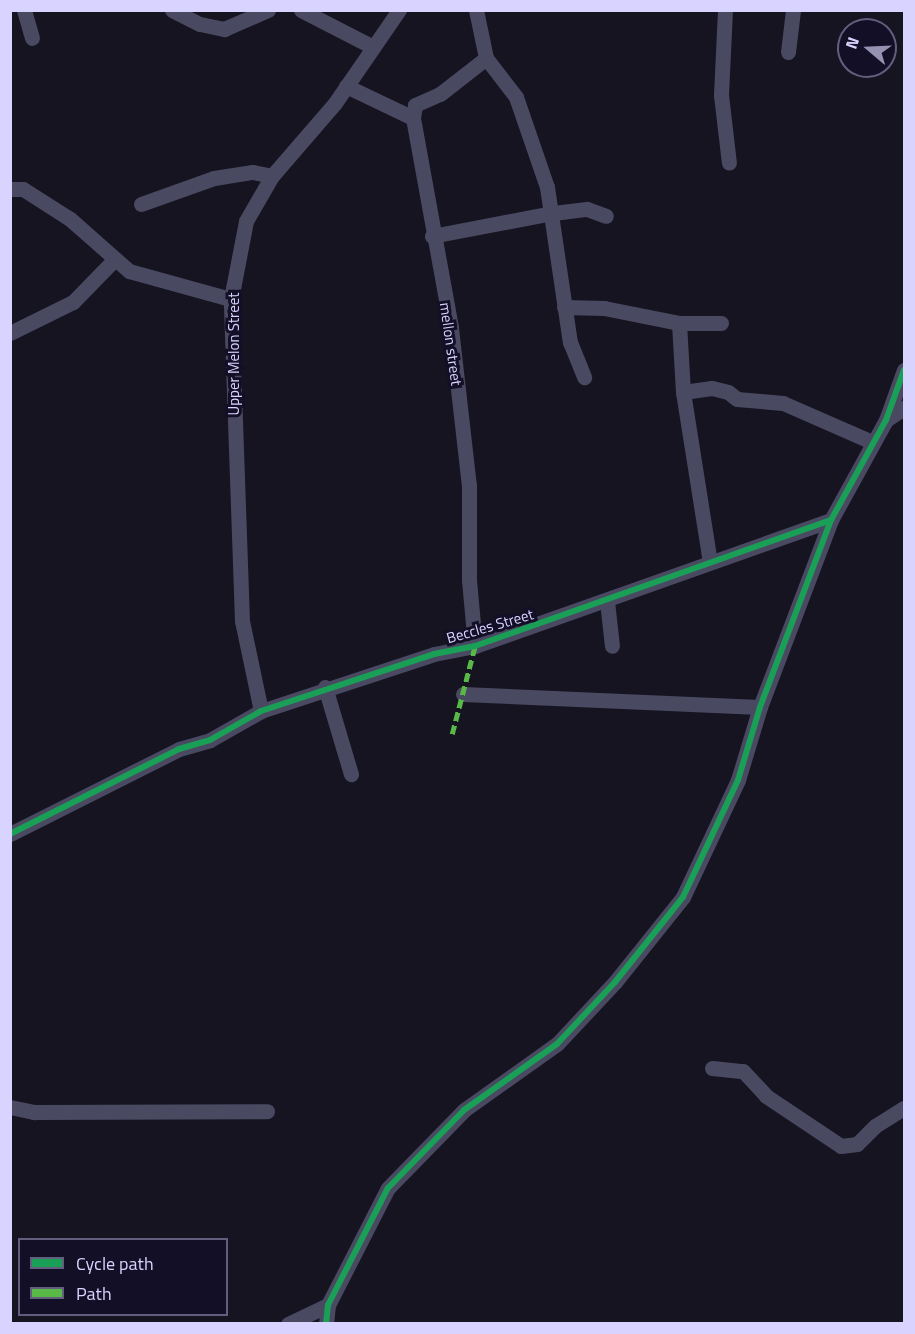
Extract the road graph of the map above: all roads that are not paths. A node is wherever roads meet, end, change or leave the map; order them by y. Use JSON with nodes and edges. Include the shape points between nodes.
{"nodes":[{"id":1,"x":24,"y":10,"type":"edge"},
{"id":2,"x":172,"y":10,"type":"edge"},
{"id":3,"x":268,"y":10,"type":"edge"},
{"id":4,"x":301,"y":10,"type":"edge"},
{"id":5,"x":399,"y":10,"type":"edge"},
{"id":6,"x":476,"y":10,"type":"edge"},
{"id":7,"x":725,"y":10,"type":"edge"},
{"id":8,"x":793,"y":10,"type":"edge"},
{"id":9,"x":32,"y":38,"type":"dead end"},
{"id":10,"x":373,"y":47,"type":"junction"},
{"id":11,"x":788,"y":52,"type":"dead end"},
{"id":12,"x":486,"y":58,"type":"junction"},
{"id":13,"x":346,"y":86,"type":"junction"},
{"id":14,"x":413,"y":118,"type":"junction"},
{"id":15,"x":729,"y":163,"type":"dead end"},
{"id":16,"x":272,"y":176,"type":"junction"},
{"id":17,"x":10,"y":189,"type":"edge"},
{"id":18,"x":141,"y":204,"type":"dead end"},
{"id":19,"x":553,"y":213,"type":"junction"},
{"id":20,"x":606,"y":216,"type":"dead end"},
{"id":21,"x":432,"y":236,"type":"junction"},
{"id":22,"x":115,"y":259,"type":"junction"},
{"id":23,"x":231,"y":299,"type":"junction"},
{"id":24,"x":564,"y":307,"type":"junction"},
{"id":25,"x":680,"y":323,"type":"junction"},
{"id":26,"x":721,"y":323,"type":"dead end"},
{"id":27,"x":10,"y":333,"type":"edge"},
{"id":28,"x":904,"y":370,"type":"edge"},
{"id":29,"x":584,"y":377,"type":"dead end"},
{"id":30,"x":682,"y":392,"type":"junction"},
{"id":31,"x":904,"y":408,"type":"edge"},
{"id":32,"x":886,"y":420,"type":"junction"},
{"id":33,"x":872,"y":442,"type":"junction"},
{"id":34,"x":831,"y":520,"type":"junction"},
{"id":35,"x":710,"y":562,"type":"junction"},
{"id":36,"x":607,"y":601,"type":"junction"},
{"id":37,"x":475,"y":646,"type":"junction"},
{"id":38,"x":612,"y":646,"type":"dead end"},
{"id":39,"x":325,"y":687,"type":"junction"},
{"id":40,"x":463,"y":694,"type":"dead end"},
{"id":41,"x":760,"y":707,"type":"junction"},
{"id":42,"x":261,"y":711,"type":"junction"},
{"id":43,"x":351,"y":774,"type":"dead end"},
{"id":44,"x":10,"y":834,"type":"edge"},
{"id":45,"x":712,"y":1068,"type":"dead end"},
{"id":46,"x":10,"y":1107,"type":"edge"},
{"id":47,"x":904,"y":1108,"type":"edge"},
{"id":48,"x":267,"y":1111,"type":"dead end"},
{"id":49,"x":328,"y":1305,"type":"junction"},
{"id":50,"x":288,"y":1323,"type":"edge"},
{"id":51,"x":326,"y":1323,"type":"edge"}],
"edges":[{"from":1,"to":9,"type":"street"},
{"from":2,"to":3,"type":"street","via":[[200,24],[224,29]]},
{"from":4,"to":10,"type":"street"},
{"from":5,"to":10,"type":"street","name":"Upper Melon Street"},
{"from":6,"to":12,"type":"street"},
{"from":7,"to":15,"type":"street","via":[[721,95]]},
{"from":8,"to":11,"type":"street"},
{"from":10,"to":13,"type":"street","name":"Upper Melon Street"},
{"from":12,"to":14,"type":"street","via":[[440,94],[415,105]]},
{"from":12,"to":19,"type":"street","via":[[516,97]]},
{"from":13,"to":14,"type":"street"},
{"from":13,"to":16,"type":"street","name":"Upper Melon Street"},
{"from":14,"to":21,"type":"street","name":"mellon street"},
{"from":16,"to":18,"type":"street","via":[[253,172],[214,178]]},
{"from":16,"to":23,"type":"street","name":"Upper Melon Street","via":[[246,221]]},
{"from":17,"to":22,"type":"street","via":[[23,189],[70,219]]},
{"from":19,"to":20,"type":"street","via":[[587,209]]},
{"from":19,"to":21,"type":"street"},
{"from":19,"to":24,"type":"street"},
{"from":21,"to":37,"type":"street","name":"mellon street","via":[[451,328],[469,485],[469,580]]},
{"from":22,"to":23,"type":"street","via":[[129,271]]},
{"from":22,"to":27,"type":"street","via":[[73,303]]},
{"from":23,"to":42,"type":"street","name":"Upper Melon Street","via":[[242,621]]},
{"from":24,"to":25,"type":"street","via":[[604,308]]},
{"from":24,"to":29,"type":"street","via":[[570,342]]},
{"from":25,"to":26,"type":"street"},
{"from":25,"to":30,"type":"street"},
{"from":28,"to":32,"type":"street"},
{"from":30,"to":33,"type":"street","via":[[712,388],[737,399],[783,403]]},
{"from":30,"to":35,"type":"street"},
{"from":31,"to":32,"type":"street"},
{"from":32,"to":33,"type":"street"},
{"from":33,"to":34,"type":"street"},
{"from":34,"to":35,"type":"street","name":"Beccles Street"},
{"from":34,"to":41,"type":"street"},
{"from":35,"to":36,"type":"street","name":"Beccles Street"},
{"from":36,"to":37,"type":"street","name":"Beccles Street"},
{"from":36,"to":38,"type":"street"},
{"from":37,"to":39,"type":"street","name":"Beccles Street","via":[[434,654]]},
{"from":39,"to":42,"type":"street","name":"Beccles Street"},
{"from":39,"to":43,"type":"street"},
{"from":40,"to":41,"type":"street"},
{"from":41,"to":49,"type":"street","via":[[724,815],[683,897],[615,982],[557,1044],[464,1110],[388,1188]]},
{"from":42,"to":44,"type":"street","name":"Beccles Street","via":[[210,740],[179,749]]},
{"from":45,"to":47,"type":"street","via":[[743,1071],[766,1096],[841,1146],[857,1144],[875,1126]]},
{"from":46,"to":48,"type":"street","via":[[34,1112]]},
{"from":49,"to":50,"type":"street"},
{"from":49,"to":51,"type":"street"}]}
